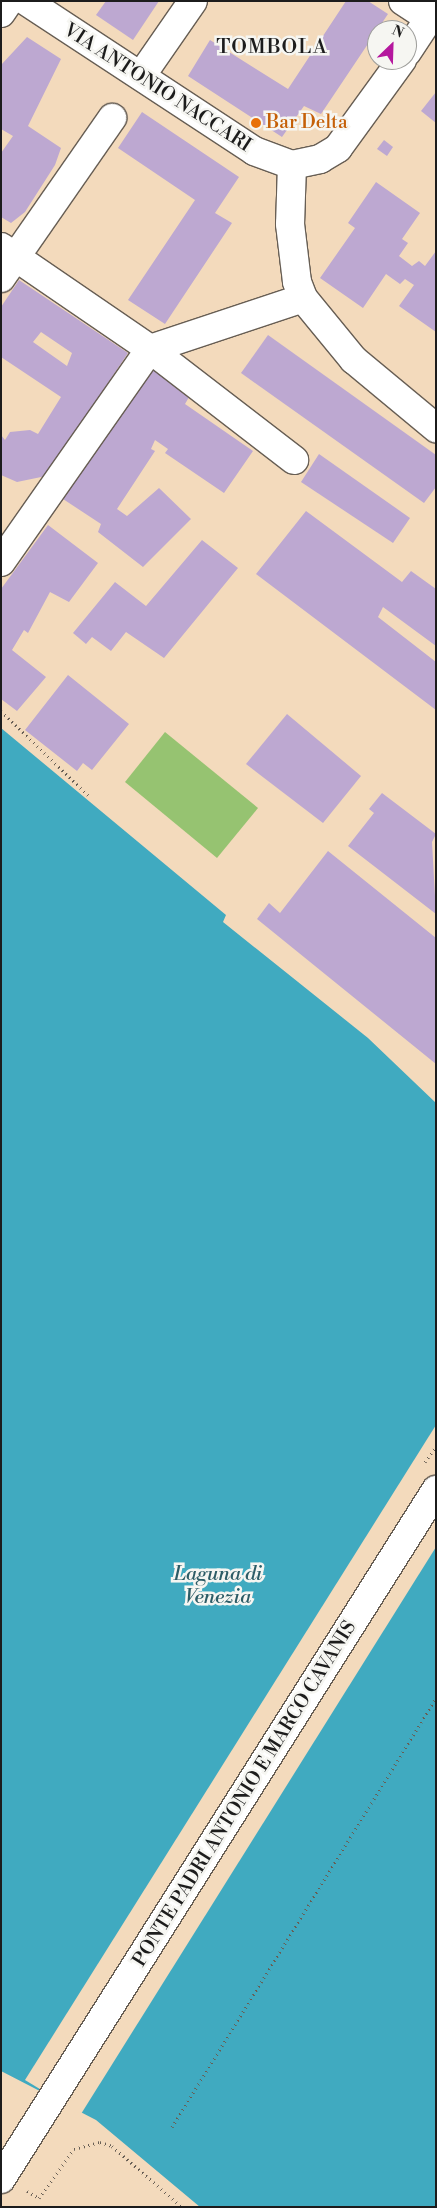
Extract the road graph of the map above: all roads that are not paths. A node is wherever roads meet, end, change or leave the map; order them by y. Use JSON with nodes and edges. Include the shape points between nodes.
{"nodes":[{"id":1,"x":9,"y":1,"type":"edge"},
{"id":2,"x":26,"y":1,"type":"edge"},
{"id":3,"x":193,"y":1,"type":"edge"},
{"id":4,"x":403,"y":1,"type":"edge"},
{"id":5,"x":1,"y":13,"type":"edge"},
{"id":6,"x":425,"y":31,"type":"edge"},
{"id":7,"x":395,"y":70,"type":"edge"},
{"id":8,"x":141,"y":76,"type":"junction"},
{"id":9,"x":112,"y":118,"type":"dead end"},
{"id":10,"x":292,"y":165,"type":"junction"},
{"id":11,"x":6,"y":261,"type":"edge"},
{"id":12,"x":303,"y":298,"type":"junction"},
{"id":13,"x":150,"y":349,"type":"junction"},
{"id":14,"x":433,"y":419,"type":"edge"},
{"id":15,"x":294,"y":460,"type":"dead end"},
{"id":16,"x":1,"y":562,"type":"edge"},
{"id":17,"x":436,"y":1490,"type":"edge"},
{"id":18,"x":12,"y":2184,"type":"edge"}],
"edges":[{"from":1,"to":5,"type":"street"},
{"from":2,"to":8,"type":"street","name":"VIA ANTONIO NACCARI"},
{"from":3,"to":8,"type":"street"},
{"from":4,"to":6,"type":"street"},
{"from":7,"to":10,"type":"street","via":[[338,148],[320,159]]},
{"from":8,"to":10,"type":"street","name":"VIA ANTONIO NACCARI","via":[[254,151]]},
{"from":9,"to":11,"type":"street"},
{"from":10,"to":12,"type":"street","via":[[290,224],[297,282]]},
{"from":11,"to":13,"type":"street"},
{"from":12,"to":13,"type":"street"},
{"from":12,"to":14,"type":"street","via":[[354,360]]},
{"from":13,"to":15,"type":"street"},
{"from":13,"to":16,"type":"street"},
{"from":17,"to":18,"type":"street","name":"PONTE PADRI ANTONIO E MARCO CAVANIS","via":[[53,2097]]}]}
